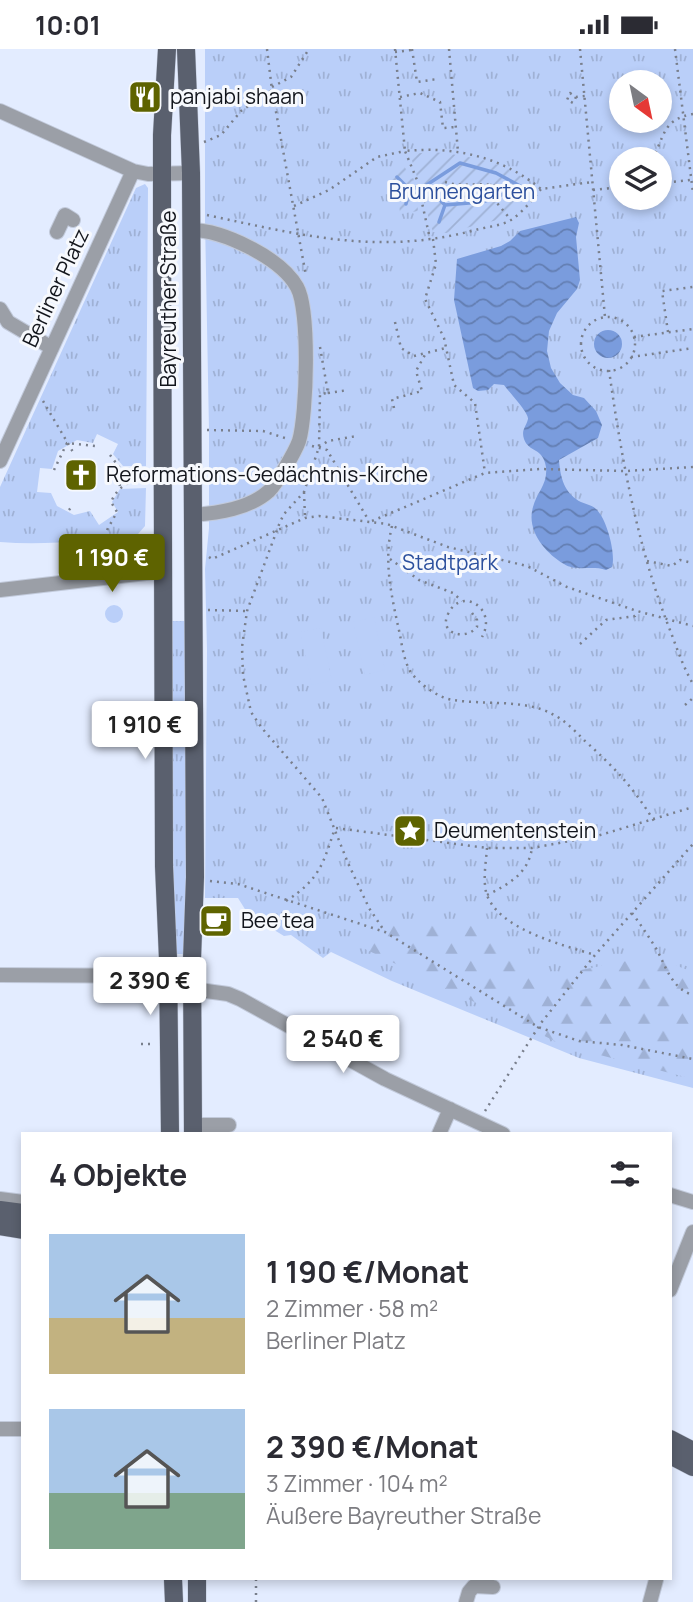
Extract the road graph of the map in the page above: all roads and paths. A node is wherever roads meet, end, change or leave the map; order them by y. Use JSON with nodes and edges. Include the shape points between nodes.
{"nodes":[{"id":1,"x":167,"y":49,"type":"edge"},
{"id":2,"x":186,"y":49,"type":"edge"},
{"id":3,"x":267,"y":49,"type":"edge"},
{"id":4,"x":309,"y":49,"type":"edge"},
{"id":5,"x":449,"y":49,"type":"edge"},
{"id":6,"x":580,"y":49,"type":"edge"},
{"id":7,"x":675,"y":49,"type":"edge"},
{"id":8,"x":395,"y":50,"type":"edge"},
{"id":9,"x":412,"y":50,"type":"edge"},
{"id":10,"x":437,"y":79,"type":"dead end"},
{"id":11,"x":417,"y":82,"type":"junction"},
{"id":12,"x":272,"y":88,"type":"junction"},
{"id":13,"x":420,"y":93,"type":"junction"},
{"id":14,"x":585,"y":96,"type":"junction"},
{"id":15,"x":400,"y":97,"type":"junction"},
{"id":16,"x":576,"y":97,"type":"dead end"},
{"id":17,"x":0,"y":111,"type":"edge"},
{"id":18,"x":693,"y":114,"type":"edge"},
{"id":19,"x":683,"y":116,"type":"junction"},
{"id":20,"x":456,"y":127,"type":"junction"},
{"id":21,"x":190,"y":143,"type":"junction"},
{"id":22,"x":657,"y":147,"type":"edge"},
{"id":23,"x":405,"y":151,"type":"junction"},
{"id":24,"x":458,"y":152,"type":"junction"},
{"id":25,"x":133,"y":171,"type":"junction"},
{"id":26,"x":191,"y":173,"type":"junction"},
{"id":27,"x":162,"y":175,"type":"junction"},
{"id":28,"x":692,"y":180,"type":"edge"},
{"id":29,"x":445,"y":182,"type":"dead end"},
{"id":30,"x":592,"y":182,"type":"junction"},
{"id":31,"x":672,"y":182,"type":"edge"},
{"id":32,"x":490,"y":184,"type":"junction"},
{"id":33,"x":500,"y":187,"type":"dead end"},
{"id":34,"x":609,"y":188,"type":"edge"},
{"id":35,"x":541,"y":189,"type":"junction"},
{"id":36,"x":593,"y":190,"type":"junction"},
{"id":37,"x":693,"y":193,"type":"edge"},
{"id":38,"x":292,"y":207,"type":"junction"},
{"id":39,"x":204,"y":215,"type":"dead end"},
{"id":40,"x":511,"y":219,"type":"junction"},
{"id":41,"x":73,"y":220,"type":"dead end"},
{"id":42,"x":191,"y":230,"type":"junction"},
{"id":43,"x":57,"y":232,"type":"dead end"},
{"id":44,"x":298,"y":235,"type":"junction"},
{"id":45,"x":432,"y":239,"type":"junction"},
{"id":46,"x":693,"y":287,"type":"edge"},
{"id":47,"x":0,"y":309,"type":"edge"},
{"id":48,"x":605,"y":317,"type":"junction"},
{"id":49,"x":394,"y":322,"type":"dead end"},
{"id":50,"x":693,"y":328,"type":"edge"},
{"id":51,"x":0,"y":330,"type":"edge"},
{"id":52,"x":668,"y":332,"type":"junction"},
{"id":53,"x":634,"y":337,"type":"junction"},
{"id":54,"x":52,"y":348,"type":"junction"},
{"id":55,"x":446,"y":348,"type":"junction"},
{"id":56,"x":693,"y":348,"type":"edge"},
{"id":57,"x":426,"y":353,"type":"junction"},
{"id":58,"x":631,"y":358,"type":"junction"},
{"id":59,"x":609,"y":370,"type":"junction"},
{"id":60,"x":34,"y":386,"type":"junction"},
{"id":61,"x":348,"y":390,"type":"dead end"},
{"id":62,"x":328,"y":393,"type":"dead end"},
{"id":63,"x":394,"y":408,"type":"dead end"},
{"id":64,"x":207,"y":430,"type":"dead end"},
{"id":65,"x":357,"y":436,"type":"dead end"},
{"id":66,"x":298,"y":442,"type":"junction"},
{"id":67,"x":67,"y":443,"type":"junction"},
{"id":68,"x":96,"y":446,"type":"dead end"},
{"id":69,"x":319,"y":447,"type":"junction"},
{"id":70,"x":73,"y":452,"type":"dead end"},
{"id":71,"x":110,"y":454,"type":"dead end"},
{"id":72,"x":0,"y":461,"type":"edge"},
{"id":73,"x":693,"y":467,"type":"edge"},
{"id":74,"x":54,"y":471,"type":"dead end"},
{"id":75,"x":122,"y":471,"type":"junction"},
{"id":76,"x":626,"y":471,"type":"junction"},
{"id":77,"x":485,"y":473,"type":"junction"},
{"id":78,"x":149,"y":478,"type":"dead end"},
{"id":79,"x":118,"y":479,"type":"junction"},
{"id":80,"x":136,"y":479,"type":"junction"},
{"id":81,"x":120,"y":486,"type":"junction"},
{"id":82,"x":304,"y":492,"type":"dead end"},
{"id":83,"x":193,"y":515,"type":"junction"},
{"id":84,"x":306,"y":518,"type":"junction"},
{"id":85,"x":370,"y":521,"type":"junction"},
{"id":86,"x":392,"y":526,"type":"junction"},
{"id":87,"x":278,"y":529,"type":"junction"},
{"id":88,"x":107,"y":530,"type":"dead end"},
{"id":89,"x":193,"y":549,"type":"junction"},
{"id":90,"x":390,"y":559,"type":"junction"},
{"id":91,"x":647,"y":561,"type":"junction"},
{"id":92,"x":693,"y":563,"type":"edge"},
{"id":93,"x":193,"y":568,"type":"junction"},
{"id":94,"x":163,"y":572,"type":"junction"},
{"id":95,"x":0,"y":590,"type":"edge"},
{"id":96,"x":462,"y":601,"type":"junction"},
{"id":97,"x":206,"y":610,"type":"dead end"},
{"id":98,"x":247,"y":611,"type":"junction"},
{"id":99,"x":637,"y":611,"type":"junction"},
{"id":100,"x":472,"y":613,"type":"dead end"},
{"id":101,"x":666,"y":620,"type":"junction"},
{"id":102,"x":693,"y":626,"type":"edge"},
{"id":103,"x":482,"y":637,"type":"dead end"},
{"id":104,"x":580,"y":644,"type":"dead end"},
{"id":105,"x":693,"y":684,"type":"edge"},
{"id":106,"x":693,"y":698,"type":"edge"},
{"id":107,"x":685,"y":705,"type":"dead end"},
{"id":108,"x":693,"y":807,"type":"edge"},
{"id":109,"x":654,"y":821,"type":"junction"},
{"id":110,"x":335,"y":828,"type":"junction"},
{"id":111,"x":693,"y":844,"type":"edge"},
{"id":112,"x":486,"y":848,"type":"junction"},
{"id":113,"x":532,"y":848,"type":"junction"},
{"id":114,"x":210,"y":881,"type":"dead end"},
{"id":115,"x":487,"y":895,"type":"junction"},
{"id":116,"x":286,"y":901,"type":"junction"},
{"id":117,"x":632,"y":913,"type":"junction"},
{"id":118,"x":385,"y":932,"type":"junction"},
{"id":119,"x":595,"y":955,"type":"junction"},
{"id":120,"x":0,"y":975,"type":"edge"},
{"id":121,"x":169,"y":976,"type":"junction"},
{"id":122,"x":192,"y":989,"type":"junction"},
{"id":123,"x":693,"y":995,"type":"edge"},
{"id":124,"x":538,"y":1027,"type":"junction"},
{"id":125,"x":141,"y":1044,"type":"dead end"},
{"id":126,"x":155,"y":1044,"type":"dead end"},
{"id":127,"x":693,"y":1059,"type":"edge"},
{"id":128,"x":450,"y":1109,"type":"junction"},
{"id":129,"x":477,"y":1122,"type":"junction"},
{"id":130,"x":229,"y":1125,"type":"dead end"},
{"id":131,"x":197,"y":1130,"type":"edge"},
{"id":132,"x":170,"y":1132,"type":"edge"},
{"id":133,"x":440,"y":1132,"type":"edge"},
{"id":134,"x":499,"y":1132,"type":"edge"},
{"id":135,"x":672,"y":1196,"type":"edge"},
{"id":136,"x":0,"y":1199,"type":"edge"},
{"id":137,"x":21,"y":1202,"type":"edge"},
{"id":138,"x":693,"y":1202,"type":"edge"},
{"id":139,"x":0,"y":1210,"type":"edge"},
{"id":140,"x":21,"y":1213,"type":"edge"},
{"id":141,"x":0,"y":1226,"type":"edge"},
{"id":142,"x":21,"y":1230,"type":"edge"},
{"id":143,"x":693,"y":1233,"type":"edge"},
{"id":144,"x":672,"y":1285,"type":"edge"},
{"id":145,"x":0,"y":1429,"type":"edge"},
{"id":146,"x":21,"y":1429,"type":"edge"},
{"id":147,"x":672,"y":1440,"type":"edge"},
{"id":148,"x":693,"y":1451,"type":"edge"},
{"id":149,"x":672,"y":1456,"type":"edge"},
{"id":150,"x":693,"y":1467,"type":"edge"},
{"id":151,"x":173,"y":1580,"type":"edge"},
{"id":152,"x":197,"y":1580,"type":"edge"},
{"id":153,"x":256,"y":1580,"type":"edge"},
{"id":154,"x":656,"y":1580,"type":"dead end"},
{"id":155,"x":494,"y":1583,"type":"edge"},
{"id":156,"x":174,"y":1602,"type":"edge"},
{"id":157,"x":197,"y":1602,"type":"edge"},
{"id":158,"x":256,"y":1602,"type":"edge"},
{"id":159,"x":466,"y":1602,"type":"edge"},
{"id":160,"x":498,"y":1602,"type":"edge"},
{"id":161,"x":650,"y":1602,"type":"edge"}],
"edges":[{"from":1,"to":27,"type":"main road","name":"Bayreuther Straße"},
{"from":2,"to":21,"type":"main road","name":"Bayreuther Straße"},
{"from":3,"to":12,"type":"path"},
{"from":4,"to":12,"type":"path","via":[[291,77]]},
{"from":5,"to":20,"type":"path"},
{"from":6,"to":14,"type":"path"},
{"from":7,"to":19,"type":"path"},
{"from":8,"to":9,"type":"path"},
{"from":8,"to":15,"type":"path"},
{"from":9,"to":11,"type":"path"},
{"from":10,"to":11,"type":"path"},
{"from":11,"to":13,"type":"path"},
{"from":12,"to":21,"type":"path","via":[[241,111],[221,135]]},
{"from":12,"to":38,"type":"path"},
{"from":13,"to":15,"type":"path"},
{"from":13,"to":20,"type":"path","via":[[440,102],[443,128]]},
{"from":14,"to":16,"type":"path"},
{"from":14,"to":30,"type":"path"},
{"from":15,"to":23,"type":"path"},
{"from":17,"to":25,"type":"street"},
{"from":18,"to":19,"type":"path"},
{"from":19,"to":22,"type":"path","via":[[668,125]]},
{"from":19,"to":28,"type":"path"},
{"from":20,"to":24,"type":"path"},
{"from":21,"to":26,"type":"main road","name":"Bayreuther Straße"},
{"from":23,"to":24,"type":"path"},
{"from":23,"to":38,"type":"path","via":[[377,157],[329,190]]},
{"from":23,"to":45,"type":"path"},
{"from":24,"to":35,"type":"path","via":[[499,162]]},
{"from":25,"to":27,"type":"street"},
{"from":25,"to":54,"type":"street","name":"Berliner Platz"},
{"from":26,"to":27,"type":"street"},
{"from":26,"to":42,"type":"main road","name":"Bayreuther Straße"},
{"from":27,"to":94,"type":"main road","name":"Bayreuther Straße"},
{"from":28,"to":31,"type":"path"},
{"from":28,"to":37,"type":"path"},
{"from":29,"to":32,"type":"path"},
{"from":30,"to":35,"type":"path"},
{"from":30,"to":36,"type":"path"},
{"from":32,"to":33,"type":"path"},
{"from":32,"to":40,"type":"path","via":[[497,203]]},
{"from":34,"to":36,"type":"path"},
{"from":35,"to":40,"type":"path"},
{"from":36,"to":48,"type":"path"},
{"from":38,"to":44,"type":"path"},
{"from":39,"to":44,"type":"path"},
{"from":40,"to":45,"type":"path"},
{"from":41,"to":43,"type":"street","via":[[65,215]]},
{"from":42,"to":66,"type":"street","via":[[205,230],[246,245],[297,287],[307,379]]},
{"from":42,"to":83,"type":"main road","name":"Bayreuther Straße"},
{"from":44,"to":45,"type":"path","via":[[374,244]]},
{"from":45,"to":55,"type":"path","via":[[436,264],[425,299]]},
{"from":46,"to":52,"type":"path","via":[[662,291]]},
{"from":47,"to":54,"type":"street","via":[[8,322]]},
{"from":48,"to":53,"type":"path","via":[[618,318]]},
{"from":48,"to":59,"type":"path","via":[[586,329],[582,352],[598,369]]},
{"from":49,"to":57,"type":"path","via":[[401,348],[414,356]]},
{"from":50,"to":52,"type":"path"},
{"from":51,"to":54,"type":"street"},
{"from":52,"to":53,"type":"path"},
{"from":53,"to":58,"type":"path"},
{"from":54,"to":60,"type":"street","name":"Berliner Platz"},
{"from":55,"to":57,"type":"path"},
{"from":55,"to":77,"type":"path","via":[[454,385],[475,403]]},
{"from":56,"to":58,"type":"path"},
{"from":57,"to":63,"type":"path","via":[[416,371],[422,391],[392,399]]},
{"from":58,"to":59,"type":"path","via":[[622,367]]},
{"from":59,"to":76,"type":"path"},
{"from":60,"to":67,"type":"path"},
{"from":60,"to":72,"type":"street","name":"Berliner Platz"},
{"from":61,"to":62,"type":"path"},
{"from":64,"to":66,"type":"path","via":[[263,431]]},
{"from":65,"to":69,"type":"path"},
{"from":66,"to":69,"type":"path"},
{"from":66,"to":83,"type":"street","via":[[270,491],[240,507]]},
{"from":67,"to":68,"type":"path"},
{"from":67,"to":70,"type":"path"},
{"from":67,"to":74,"type":"path"},
{"from":69,"to":85,"type":"path","via":[[327,450]]},
{"from":71,"to":75,"type":"path"},
{"from":73,"to":76,"type":"path"},
{"from":75,"to":79,"type":"path"},
{"from":75,"to":80,"type":"path"},
{"from":76,"to":77,"type":"path","via":[[566,468]]},
{"from":76,"to":91,"type":"path"},
{"from":77,"to":85,"type":"path"},
{"from":78,"to":80,"type":"path"},
{"from":79,"to":80,"type":"path"},
{"from":79,"to":81,"type":"path"},
{"from":80,"to":81,"type":"path"},
{"from":81,"to":88,"type":"path","via":[[111,500],[117,512]]},
{"from":82,"to":84,"type":"path"},
{"from":83,"to":89,"type":"main road","name":"Bayreuther Straße"},
{"from":84,"to":85,"type":"path"},
{"from":84,"to":87,"type":"path"},
{"from":85,"to":86,"type":"path"},
{"from":86,"to":90,"type":"path","via":[[387,545]]},
{"from":86,"to":99,"type":"path","via":[[448,547],[527,566],[567,587]]},
{"from":87,"to":89,"type":"path","via":[[212,559]]},
{"from":87,"to":98,"type":"path"},
{"from":89,"to":93,"type":"main road","name":"Bayreuther Straße"},
{"from":90,"to":96,"type":"path","via":[[419,580]]},
{"from":90,"to":109,"type":"path","via":[[391,595],[404,654],[410,670],[425,686],[450,700],[551,712],[622,774]]},
{"from":91,"to":92,"type":"path","via":[[672,566],[680,560]]},
{"from":91,"to":101,"type":"path"},
{"from":93,"to":94,"type":"main road"},
{"from":93,"to":122,"type":"main road","name":"Bayreuther Straße"},
{"from":94,"to":95,"type":"street"},
{"from":94,"to":121,"type":"main road","name":"Bayreuther Straße"},
{"from":96,"to":100,"type":"path","via":[[447,614],[449,630],[456,635],[473,633],[477,619]]},
{"from":96,"to":103,"type":"path","via":[[473,602],[483,611],[487,628]]},
{"from":97,"to":98,"type":"path"},
{"from":98,"to":110,"type":"path","via":[[243,675],[251,712],[322,798]]},
{"from":99,"to":101,"type":"path"},
{"from":99,"to":104,"type":"path","via":[[635,616],[606,620]]},
{"from":101,"to":102,"type":"path"},
{"from":101,"to":105,"type":"path"},
{"from":106,"to":107,"type":"path"},
{"from":108,"to":109,"type":"path"},
{"from":109,"to":113,"type":"path"},
{"from":110,"to":112,"type":"path"},
{"from":110,"to":116,"type":"path","via":[[318,875]]},
{"from":110,"to":118,"type":"path","via":[[369,908]]},
{"from":111,"to":117,"type":"path"},
{"from":112,"to":113,"type":"path"},
{"from":112,"to":115,"type":"path"},
{"from":113,"to":115,"type":"path","via":[[522,873]]},
{"from":114,"to":116,"type":"path","via":[[238,884]]},
{"from":115,"to":119,"type":"path","via":[[516,925],[546,941]]},
{"from":116,"to":118,"type":"path"},
{"from":117,"to":119,"type":"path"},
{"from":117,"to":123,"type":"path","via":[[674,983]]},
{"from":118,"to":124,"type":"path"},
{"from":119,"to":124,"type":"path"},
{"from":120,"to":121,"type":"street"},
{"from":121,"to":132,"type":"main road","name":"Bayreuther Straße"},
{"from":122,"to":128,"type":"street","via":[[240,999],[385,1079]]},
{"from":122,"to":131,"type":"main road","name":"Bayreuther Straße"},
{"from":124,"to":127,"type":"path","via":[[579,1041]]},
{"from":124,"to":129,"type":"path"},
{"from":125,"to":126,"type":"path"},
{"from":128,"to":129,"type":"street"},
{"from":128,"to":133,"type":"street"},
{"from":129,"to":134,"type":"street"},
{"from":130,"to":131,"type":"street"},
{"from":135,"to":138,"type":"street"},
{"from":136,"to":137,"type":"street"},
{"from":139,"to":140,"type":"main road"},
{"from":141,"to":142,"type":"main road"},
{"from":143,"to":144,"type":"street"},
{"from":145,"to":146,"type":"street"},
{"from":147,"to":148,"type":"main road"},
{"from":149,"to":150,"type":"main road"},
{"from":151,"to":156,"type":"main road"},
{"from":152,"to":157,"type":"main road"},
{"from":153,"to":158,"type":"path"},
{"from":154,"to":161,"type":"street"},
{"from":155,"to":159,"type":"street","via":[[474,1586]]},
{"from":155,"to":160,"type":"street"}]}
